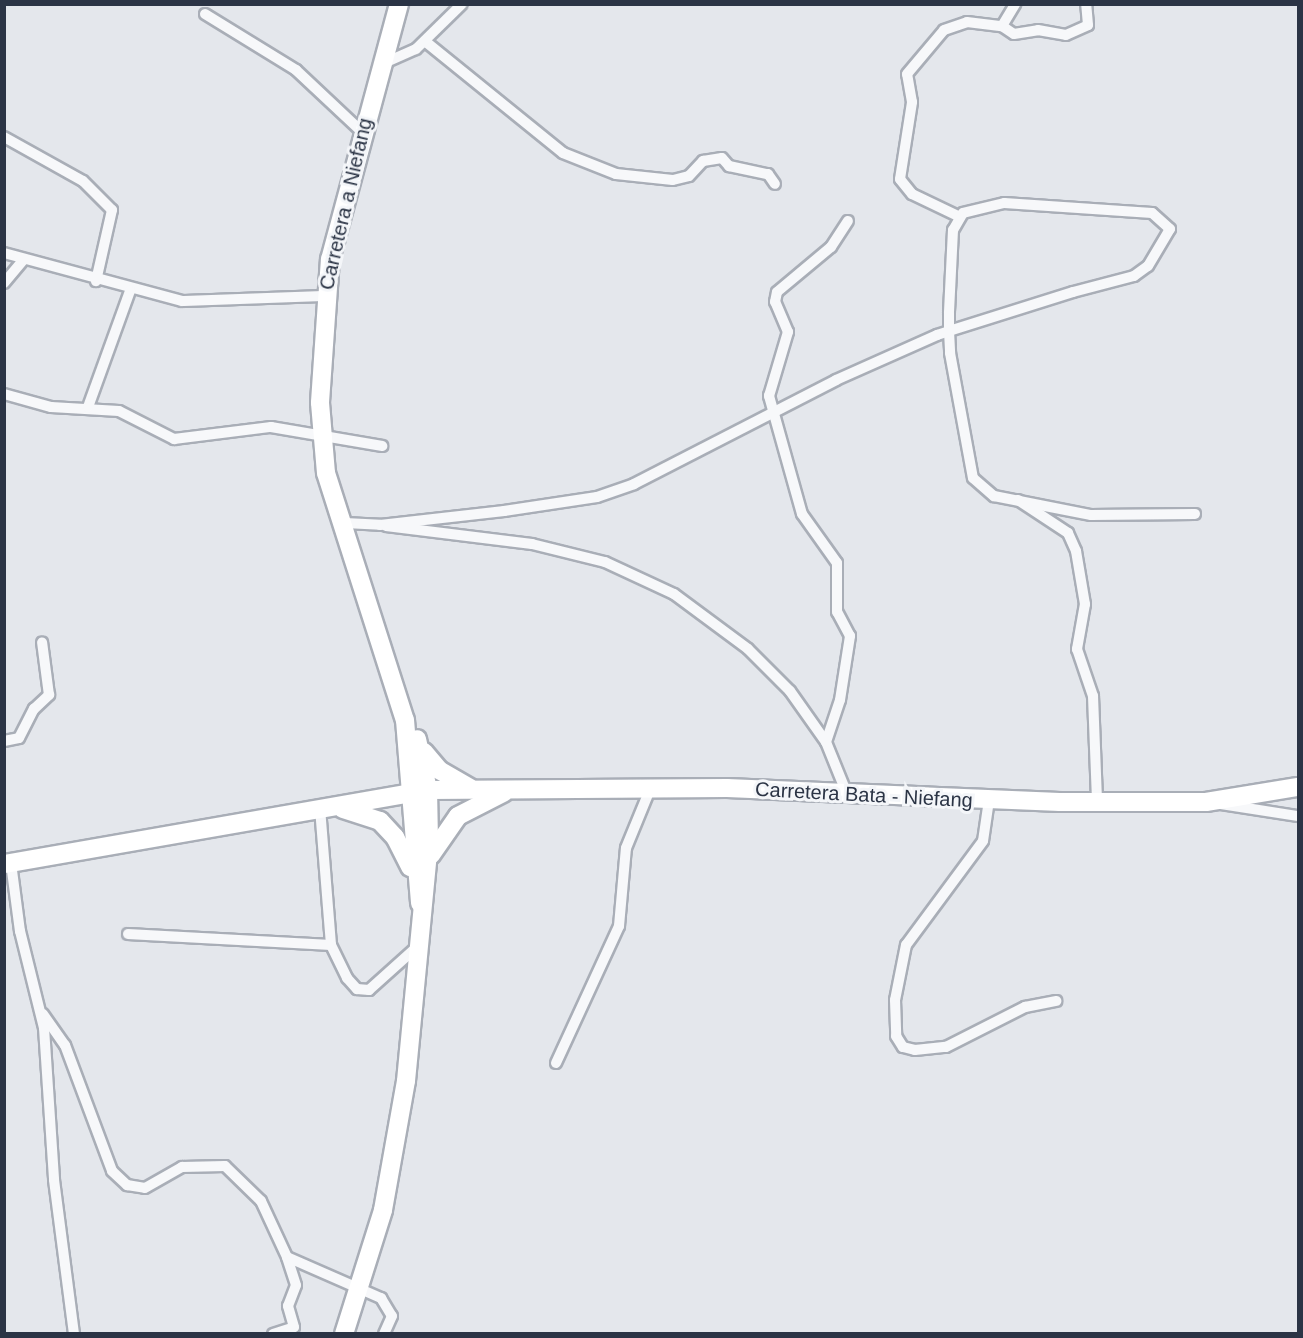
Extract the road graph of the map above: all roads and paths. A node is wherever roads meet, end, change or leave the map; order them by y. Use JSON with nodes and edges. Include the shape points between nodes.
{"nodes":[{"id":1,"x":399,"y":4,"type":"edge"},
{"id":2,"x":462,"y":4,"type":"edge"},
{"id":3,"x":1015,"y":4,"type":"edge"},
{"id":4,"x":1086,"y":4,"type":"edge"},
{"id":5,"x":205,"y":14,"type":"dead end"},
{"id":6,"x":1002,"y":26,"type":"junction"},
{"id":7,"x":426,"y":42,"type":"junction"},
{"id":8,"x":382,"y":64,"type":"junction"},
{"id":9,"x":361,"y":131,"type":"junction"},
{"id":10,"x":4,"y":137,"type":"edge"},
{"id":11,"x":775,"y":184,"type":"dead end"},
{"id":12,"x":958,"y":216,"type":"junction"},
{"id":13,"x":848,"y":221,"type":"dead end"},
{"id":14,"x":4,"y":253,"type":"edge"},
{"id":15,"x":24,"y":259,"type":"junction"},
{"id":16,"x":96,"y":281,"type":"junction"},
{"id":17,"x":4,"y":282,"type":"edge"},
{"id":18,"x":130,"y":291,"type":"junction"},
{"id":19,"x":325,"y":296,"type":"junction"},
{"id":20,"x":949,"y":331,"type":"junction"},
{"id":21,"x":7,"y":398,"type":"edge"},
{"id":22,"x":88,"y":407,"type":"junction"},
{"id":23,"x":773,"y":414,"type":"junction"},
{"id":24,"x":322,"y":432,"type":"junction"},
{"id":25,"x":382,"y":446,"type":"dead end"},
{"id":26,"x":1017,"y":500,"type":"junction"},
{"id":27,"x":1195,"y":514,"type":"dead end"},
{"id":28,"x":345,"y":523,"type":"junction"},
{"id":29,"x":380,"y":525,"type":"junction"},
{"id":30,"x":42,"y":642,"type":"dead end"},
{"id":31,"x":405,"y":720,"type":"junction"},
{"id":32,"x":416,"y":735,"type":"junction"},
{"id":33,"x":4,"y":741,"type":"edge"},
{"id":34,"x":826,"y":742,"type":"junction"},
{"id":35,"x":412,"y":766,"type":"junction"},
{"id":36,"x":1299,"y":787,"type":"edge"},
{"id":37,"x":519,"y":788,"type":"junction"},
{"id":38,"x":651,"y":788,"type":"junction"},
{"id":39,"x":471,"y":789,"type":"junction"},
{"id":40,"x":421,"y":791,"type":"junction"},
{"id":41,"x":847,"y":794,"type":"junction"},
{"id":42,"x":388,"y":796,"type":"junction"},
{"id":43,"x":990,"y":800,"type":"junction"},
{"id":44,"x":1097,"y":802,"type":"junction"},
{"id":45,"x":1206,"y":802,"type":"junction"},
{"id":46,"x":325,"y":807,"type":"junction"},
{"id":47,"x":1299,"y":816,"type":"edge"},
{"id":48,"x":427,"y":862,"type":"junction"},
{"id":49,"x":8,"y":863,"type":"edge"},
{"id":50,"x":419,"y":895,"type":"junction"},
{"id":51,"x":128,"y":934,"type":"dead end"},
{"id":52,"x":331,"y":945,"type":"junction"},
{"id":53,"x":417,"y":946,"type":"junction"},
{"id":54,"x":1056,"y":1001,"type":"dead end"},
{"id":55,"x":40,"y":1010,"type":"junction"},
{"id":56,"x":556,"y":1063,"type":"dead end"},
{"id":57,"x":287,"y":1257,"type":"junction"},
{"id":58,"x":361,"y":1285,"type":"junction"},
{"id":59,"x":74,"y":1334,"type":"edge"},
{"id":60,"x":273,"y":1334,"type":"edge"},
{"id":61,"x":344,"y":1334,"type":"edge"},
{"id":62,"x":384,"y":1334,"type":"edge"}],
"edges":[{"from":1,"to":8,"type":"main road","name":"Carretera a Niefang"},
{"from":2,"to":7,"type":"street"},
{"from":3,"to":6,"type":"street"},
{"from":4,"to":6,"type":"street","via":[[1088,25],[1066,35],[1038,30],[1014,34]]},
{"from":5,"to":9,"type":"street","via":[[296,70]]},
{"from":6,"to":12,"type":"street","via":[[957,24],[924,50],[907,74],[912,102],[900,179],[912,194]]},
{"from":7,"to":8,"type":"street","via":[[402,59]]},
{"from":7,"to":11,"type":"street","via":[[563,153],[616,174],[673,180],[688,176],[703,161],[722,158],[729,166],[768,174]]},
{"from":8,"to":9,"type":"main road","name":"Carretera a Niefang"},
{"from":9,"to":19,"type":"main road","name":"Carretera a Niefang"},
{"from":10,"to":16,"type":"street","via":[[83,181],[112,210]]},
{"from":12,"to":20,"type":"street"},
{"from":12,"to":20,"type":"street","via":[[977,207],[1039,203],[1152,213],[1170,229],[1148,266],[1134,276]]},
{"from":13,"to":23,"type":"street","via":[[831,247],[777,292],[775,302],[788,332],[769,396]]},
{"from":14,"to":15,"type":"street"},
{"from":15,"to":16,"type":"street"},
{"from":15,"to":17,"type":"street"},
{"from":16,"to":18,"type":"street"},
{"from":18,"to":19,"type":"street","via":[[212,303]]},
{"from":18,"to":22,"type":"street"},
{"from":19,"to":24,"type":"main road","name":"Carretera a Niefang"},
{"from":20,"to":23,"type":"street","via":[[836,380]]},
{"from":20,"to":26,"type":"street","via":[[967,464],[981,488],[994,496]]},
{"from":21,"to":22,"type":"street","via":[[51,407]]},
{"from":22,"to":24,"type":"street","via":[[119,411],[174,439],[271,427]]},
{"from":23,"to":29,"type":"street","via":[[597,497]]},
{"from":23,"to":34,"type":"street","via":[[802,514],[833,552],[841,581],[837,612],[850,636],[840,700]]},
{"from":24,"to":25,"type":"street"},
{"from":24,"to":28,"type":"main road","name":"Carretera a Niefang","via":[[326,473]]},
{"from":26,"to":27,"type":"street","via":[[1115,519]]},
{"from":26,"to":44,"type":"street","via":[[1068,533],[1076,550],[1085,604],[1077,648],[1093,696]]},
{"from":28,"to":29,"type":"street"},
{"from":28,"to":31,"type":"main road","name":"Carretera a Niefang"},
{"from":29,"to":34,"type":"street","via":[[532,544],[605,562],[674,594],[748,649],[790,691]]},
{"from":30,"to":33,"type":"street","via":[[49,695],[34,709],[19,738]]},
{"from":31,"to":32,"type":"main road"},
{"from":31,"to":35,"type":"main road"},
{"from":32,"to":39,"type":"main road","via":[[428,760]]},
{"from":32,"to":40,"type":"main road"},
{"from":34,"to":41,"type":"street"},
{"from":35,"to":40,"type":"main road"},
{"from":35,"to":42,"type":"main road","via":[[401,790]]},
{"from":36,"to":45,"type":"main road","name":"Carretera Bata - Niefang"},
{"from":37,"to":38,"type":"main road","name":"Carretera Bata - Niefang"},
{"from":37,"to":39,"type":"main road","name":"Carretera Bata - Niefang"},
{"from":37,"to":48,"type":"main road","via":[[484,799],[458,816]]},
{"from":38,"to":41,"type":"main road","name":"Carretera Bata - Niefang"},
{"from":38,"to":56,"type":"street","via":[[626,848],[619,926]]},
{"from":39,"to":40,"type":"main road","name":"Carretera Bata - Niefang"},
{"from":40,"to":42,"type":"main road","name":"Carretera Bata - Niefang"},
{"from":40,"to":48,"type":"main road"},
{"from":40,"to":50,"type":"main road"},
{"from":41,"to":43,"type":"main road","name":"Carretera Bata - Niefang"},
{"from":42,"to":46,"type":"main road","name":"Carretera Bata - Niefang"},
{"from":43,"to":44,"type":"main road","name":"Carretera Bata - Niefang"},
{"from":43,"to":54,"type":"street","via":[[983,842],[945,896],[910,934],[895,1000],[896,1036],[903,1047],[915,1050],[946,1047],[1025,1007]]},
{"from":44,"to":45,"type":"main road","name":"Carretera Bata - Niefang"},
{"from":45,"to":47,"type":"street"},
{"from":46,"to":49,"type":"main road","name":"Carretera Bata - Niefang"},
{"from":46,"to":50,"type":"main road","via":[[380,821],[395,837]]},
{"from":46,"to":52,"type":"street"},
{"from":48,"to":50,"type":"main road"},
{"from":49,"to":55,"type":"street"},
{"from":50,"to":53,"type":"main road"},
{"from":51,"to":52,"type":"street"},
{"from":52,"to":53,"type":"street","via":[[347,978],[357,989],[369,990]]},
{"from":53,"to":58,"type":"main road","via":[[396,1149]]},
{"from":55,"to":57,"type":"street","via":[[65,1045],[112,1171],[136,1188],[182,1167],[225,1166],[261,1201]]},
{"from":55,"to":59,"type":"street"},
{"from":57,"to":58,"type":"street"},
{"from":57,"to":60,"type":"street","via":[[296,1285],[288,1306],[294,1327]]},
{"from":58,"to":61,"type":"main road"},
{"from":58,"to":62,"type":"street","via":[[389,1307]]}]}
